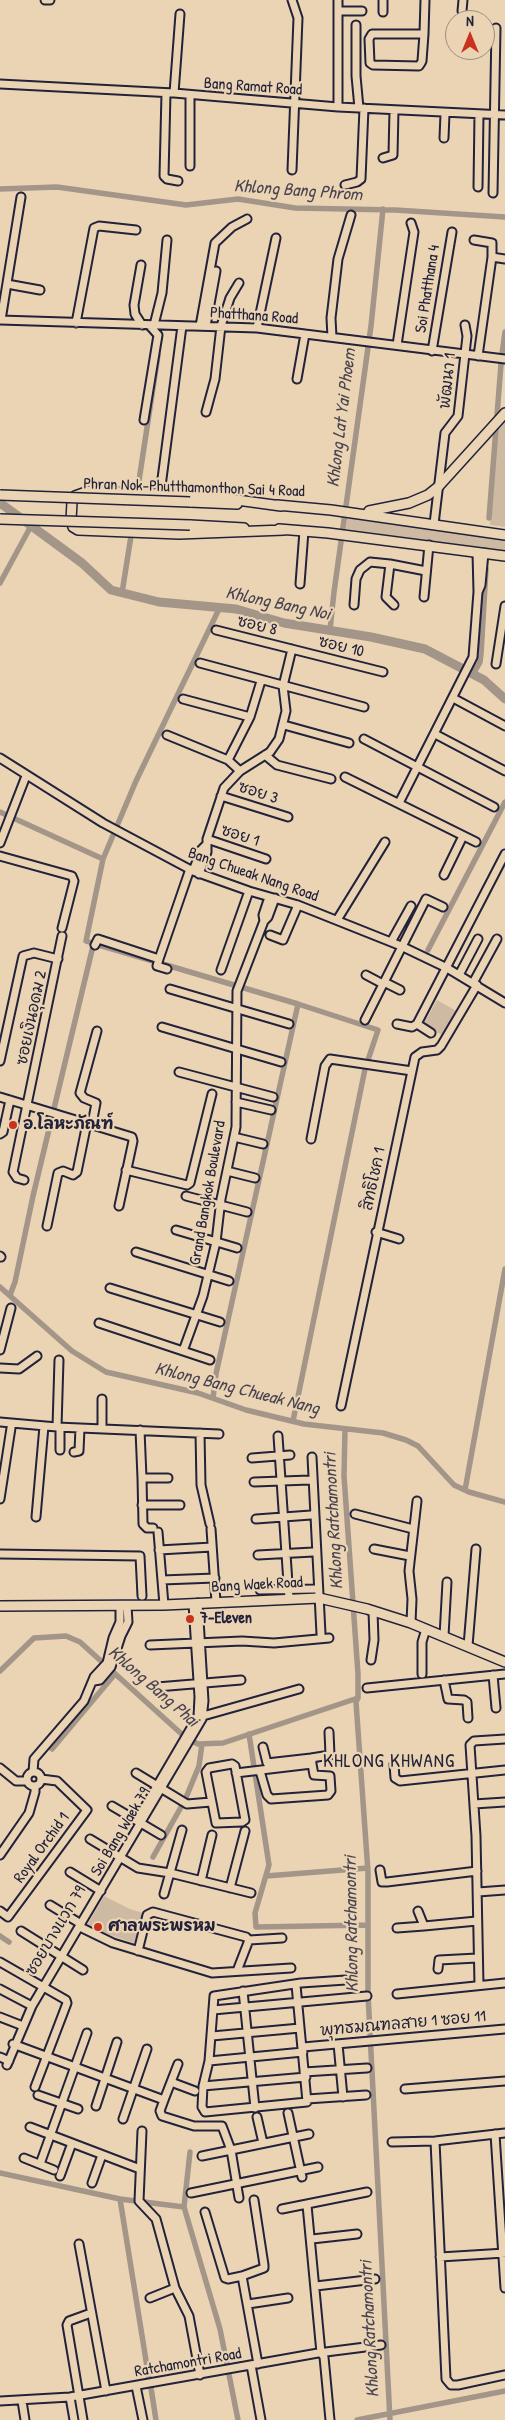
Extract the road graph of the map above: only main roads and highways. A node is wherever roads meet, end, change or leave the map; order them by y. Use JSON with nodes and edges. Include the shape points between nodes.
{"nodes":[{"id":1,"x":505,"y":412,"type":"edge"},
{"id":2,"x":0,"y":495,"type":"edge"},
{"id":3,"x":281,"y":506,"type":"junction"},
{"id":4,"x":354,"y":513,"type":"junction"},
{"id":5,"x":0,"y":519,"type":"edge"},
{"id":6,"x":284,"y":530,"type":"junction"},
{"id":7,"x":505,"y":535,"type":"edge"},
{"id":8,"x":505,"y":558,"type":"edge"},
{"id":9,"x":0,"y":1606,"type":"edge"},
{"id":10,"x":505,"y":1662,"type":"edge"}],
"edges":[{"from":1,"to":4,"type":"main road","via":[[428,495],[409,504]]},
{"from":2,"to":3,"type":"main road","name":"Phran Nok-Phutthamonthon Sai 4 Road","bridge":true},
{"from":3,"to":4,"type":"main road","name":"Phran Nok-Phutthamonthon Sai 4 Road"},
{"from":3,"to":6,"type":"main road","via":[[222,496],[81,492],[72,502],[73,527],[78,530],[192,535]]},
{"from":4,"to":7,"type":"main road","name":"Phran Nok-Phutthamonthon Sai 4 Road"},
{"from":5,"to":6,"type":"main road","bridge":true},
{"from":6,"to":8,"type":"main road","via":[[429,545]]},
{"from":9,"to":10,"type":"main road","name":"Bang Waek Road","via":[[196,1604],[289,1594],[370,1610],[426,1628]]}]}
